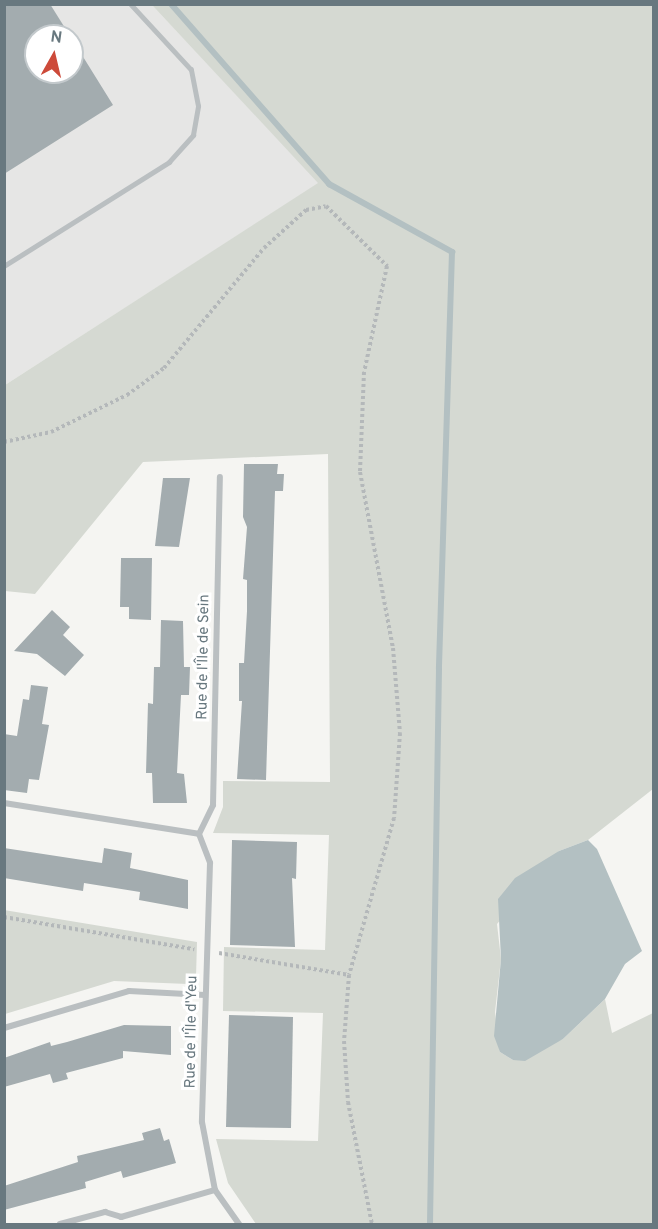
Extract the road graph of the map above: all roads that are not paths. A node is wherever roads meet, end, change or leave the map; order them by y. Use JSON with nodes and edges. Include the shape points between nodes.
{"nodes":[{"id":1,"x":130,"y":4,"type":"edge"},
{"id":2,"x":4,"y":266,"type":"edge"},
{"id":3,"x":220,"y":477,"type":"dead end"},
{"id":4,"x":4,"y":803,"type":"edge"},
{"id":5,"x":199,"y":834,"type":"junction"},
{"id":6,"x":205,"y":995,"type":"junction"},
{"id":7,"x":4,"y":1028,"type":"edge"},
{"id":8,"x":215,"y":1190,"type":"junction"},
{"id":9,"x":60,"y":1224,"type":"edge"},
{"id":10,"x":239,"y":1224,"type":"edge"}],
"edges":[{"from":1,"to":2,"type":"lane","via":[[191,70],[198,106],[193,135],[169,162]]},
{"from":3,"to":5,"type":"street","name":"Rue de l'Île de Sein","via":[[213,805]]},
{"from":4,"to":5,"type":"street"},
{"from":5,"to":6,"type":"street","name":"Rue de l'Île d'Yeu","via":[[210,863]]},
{"from":6,"to":7,"type":"street","via":[[129,992]]},
{"from":6,"to":8,"type":"street","name":"Rue de l'Île d'Yeu","via":[[202,1122]]},
{"from":8,"to":9,"type":"street","via":[[121,1217],[105,1212]]},
{"from":8,"to":10,"type":"street","name":"Rue de l'Île d'Yeu"}]}
